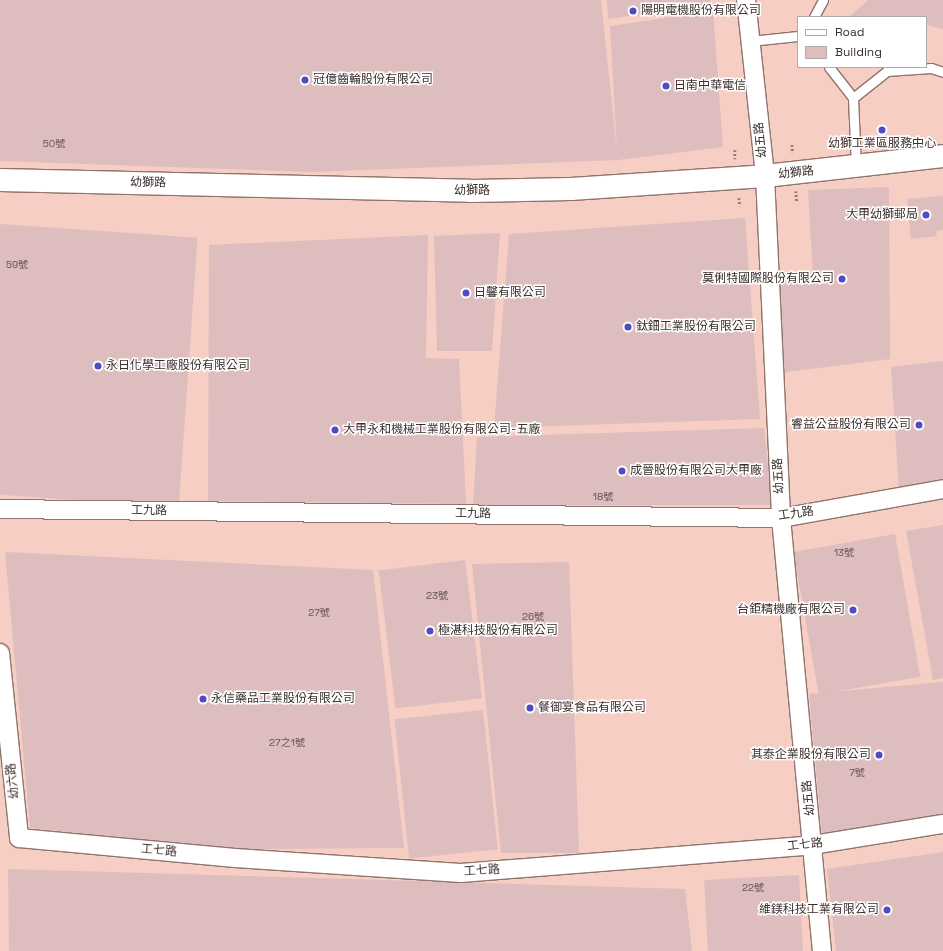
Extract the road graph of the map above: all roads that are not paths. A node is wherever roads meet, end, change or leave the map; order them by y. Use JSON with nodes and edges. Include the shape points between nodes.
{"nodes":[{"id":1,"x":746,"y":0,"type":"edge"},
{"id":2,"x":823,"y":0,"type":"edge"},
{"id":3,"x":815,"y":16,"type":"edge"},
{"id":4,"x":797,"y":36,"type":"edge"},
{"id":5,"x":750,"y":40,"type":"junction"},
{"id":6,"x":830,"y":68,"type":"edge"},
{"id":7,"x":943,"y":72,"type":"edge"},
{"id":8,"x":853,"y":98,"type":"junction"},
{"id":9,"x":943,"y":156,"type":"edge"},
{"id":10,"x":856,"y":167,"type":"junction"},
{"id":11,"x":765,"y":176,"type":"junction"},
{"id":12,"x":0,"y":180,"type":"edge"},
{"id":13,"x":943,"y":489,"type":"edge"},
{"id":14,"x":0,"y":509,"type":"edge"},
{"id":15,"x":781,"y":518,"type":"junction"},
{"id":16,"x":0,"y":653,"type":"edge"},
{"id":17,"x":943,"y":824,"type":"edge"},
{"id":18,"x":19,"y":838,"type":"joint"},
{"id":19,"x":813,"y":845,"type":"junction"},
{"id":20,"x":822,"y":951,"type":"edge"}],
"edges":[{"from":1,"to":5,"type":"street","name":"幼五路"},
{"from":2,"to":3,"type":"lane"},
{"from":4,"to":5,"type":"lane"},
{"from":5,"to":11,"type":"street","name":"幼五路"},
{"from":6,"to":8,"type":"lane"},
{"from":7,"to":8,"type":"lane","via":[[931,68],[887,71]]},
{"from":8,"to":10,"type":"lane"},
{"from":9,"to":10,"type":"street","name":"幼獅路"},
{"from":10,"to":11,"type":"street","name":"幼獅路"},
{"from":11,"to":12,"type":"street","name":"幼獅路","via":[[571,189],[470,191]]},
{"from":11,"to":15,"type":"street","name":"幼五路"},
{"from":13,"to":15,"type":"street","name":"工九路"},
{"from":14,"to":15,"type":"street","name":"工九路"},
{"from":15,"to":19,"type":"street","name":"幼五路"},
{"from":16,"to":18,"type":"street","name":"幼六路"},
{"from":17,"to":19,"type":"street","name":"工七路"},
{"from":18,"to":19,"type":"street","name":"工七路","via":[[235,858],[461,873]]},
{"from":19,"to":20,"type":"street","name":"幼五路"}]}
